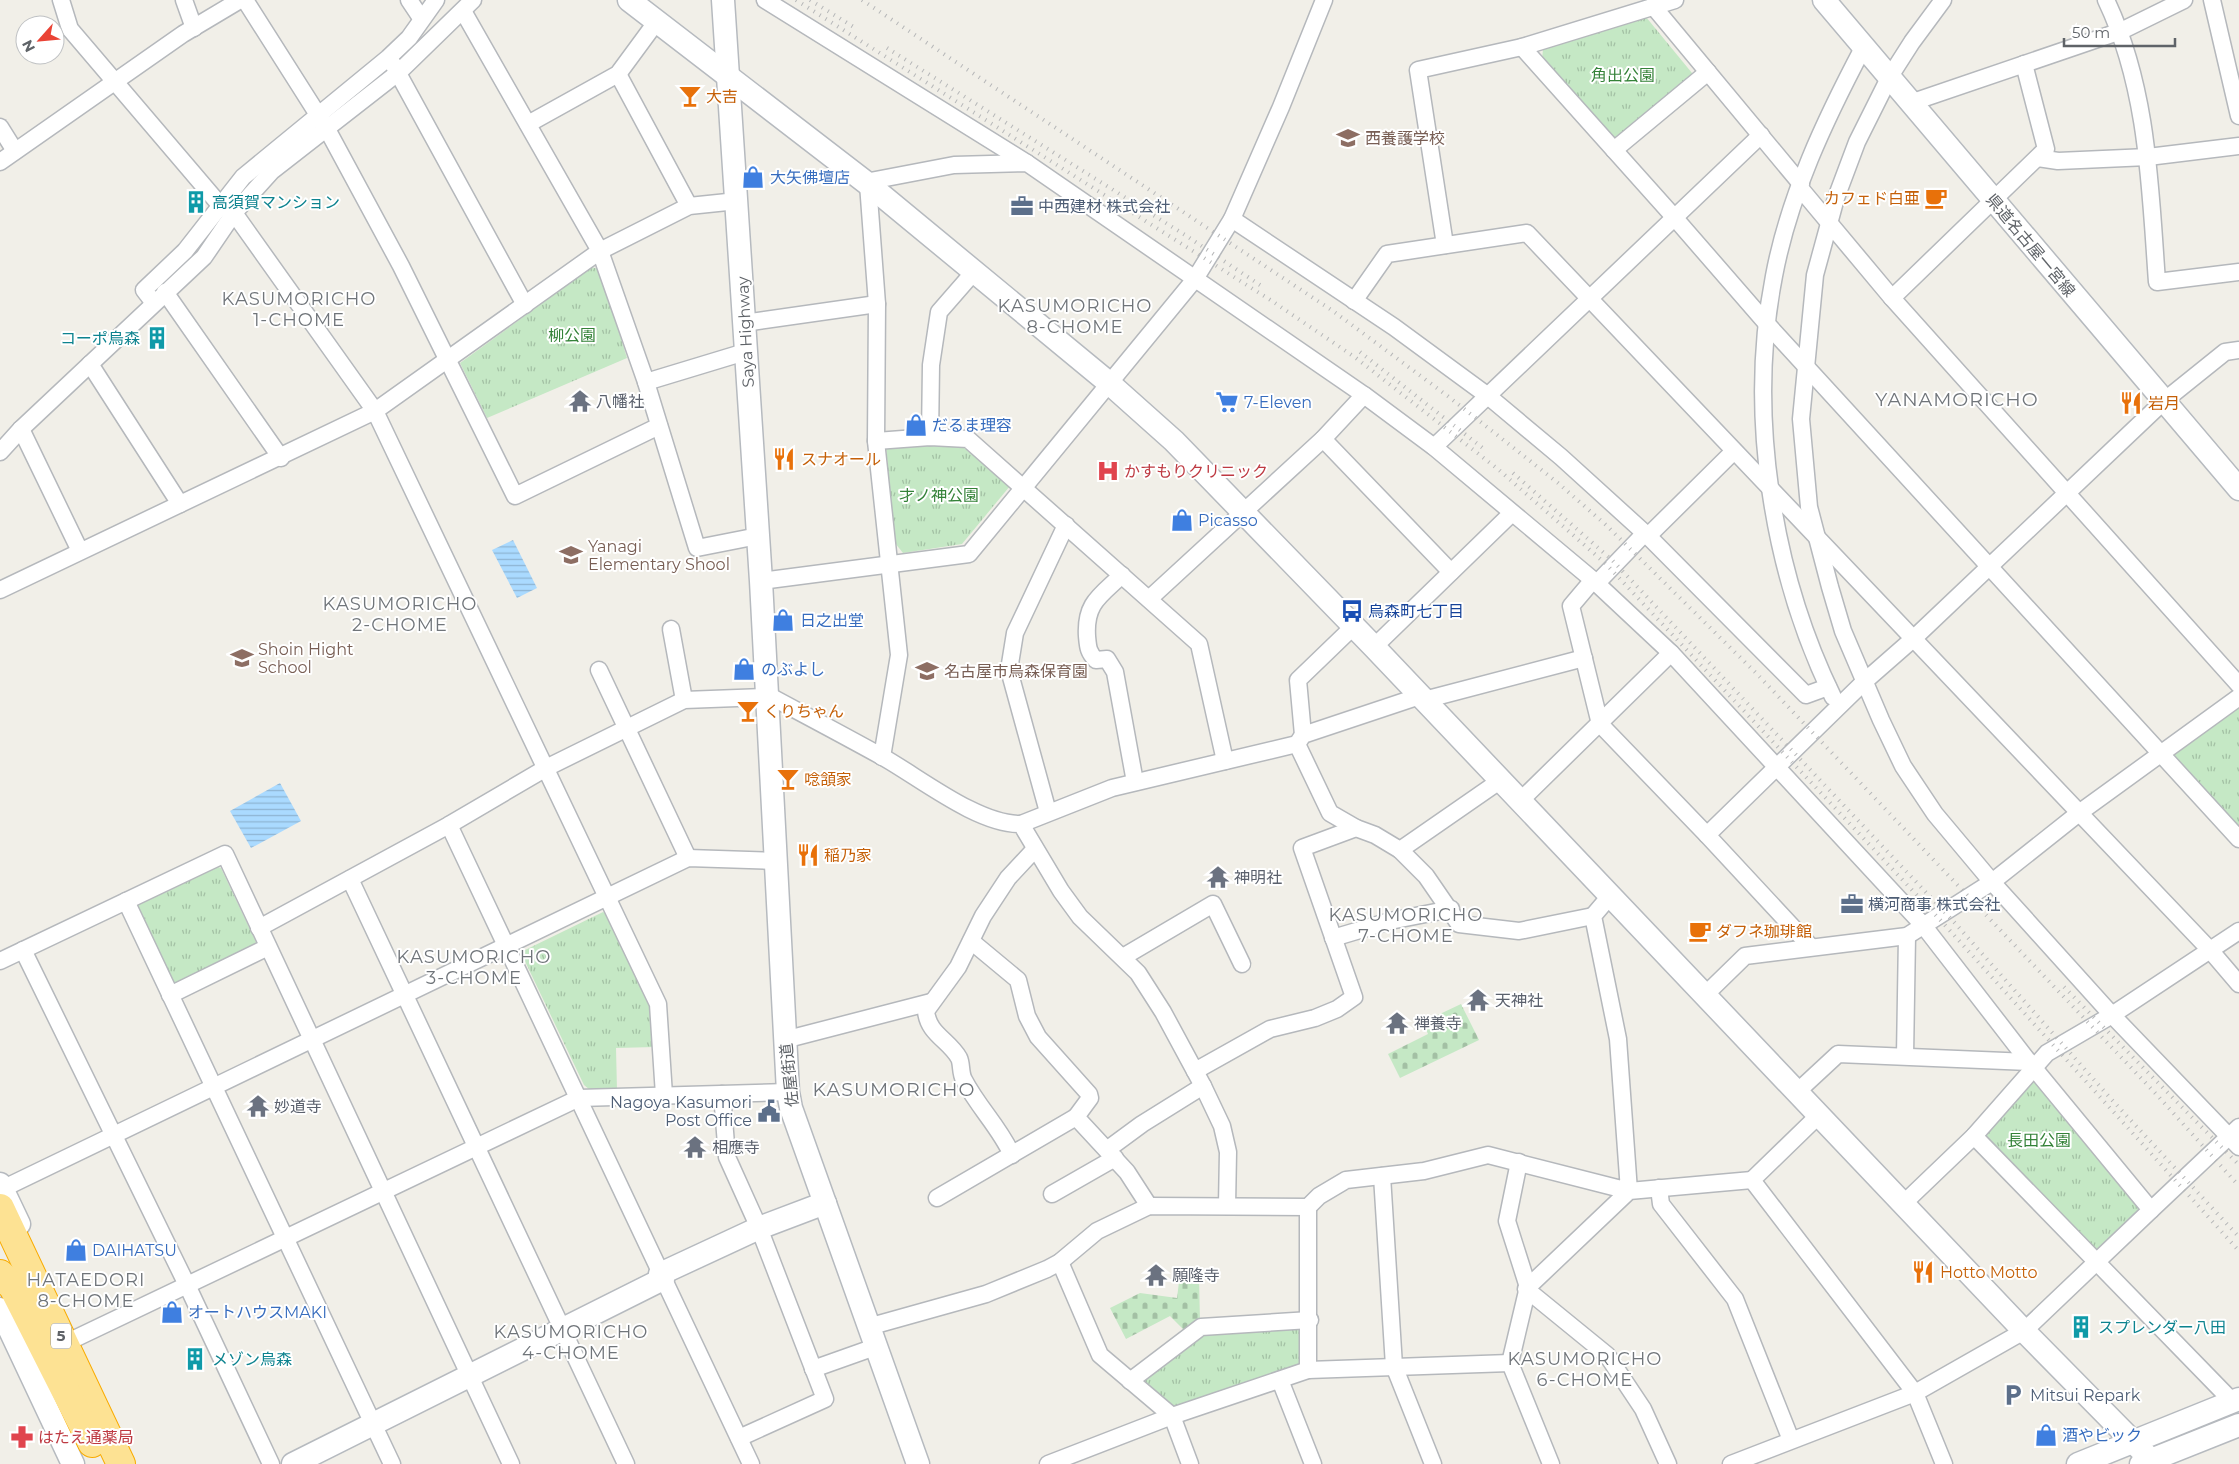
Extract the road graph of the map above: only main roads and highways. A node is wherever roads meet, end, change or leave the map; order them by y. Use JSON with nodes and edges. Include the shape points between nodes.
{"nodes":[{"id":1,"x":1,"y":1194,"type":"edge"},
{"id":2,"x":0,"y":1243,"type":"edge"},
{"id":3,"x":0,"y":1274,"type":"edge"},
{"id":4,"x":0,"y":1284,"type":"edge"},
{"id":5,"x":86,"y":1464,"type":"edge"},
{"id":6,"x":102,"y":1464,"type":"edge"},
{"id":7,"x":111,"y":1464,"type":"edge"},
{"id":8,"x":121,"y":1464,"type":"edge"}],
"edges":[{"from":1,"to":8,"type":"highway","number":"5"},
{"from":2,"to":7,"type":"highway"},
{"from":3,"to":6,"type":"highway","via":[[13,1287]]},
{"from":4,"to":5,"type":"highway","number":"5"}]}
